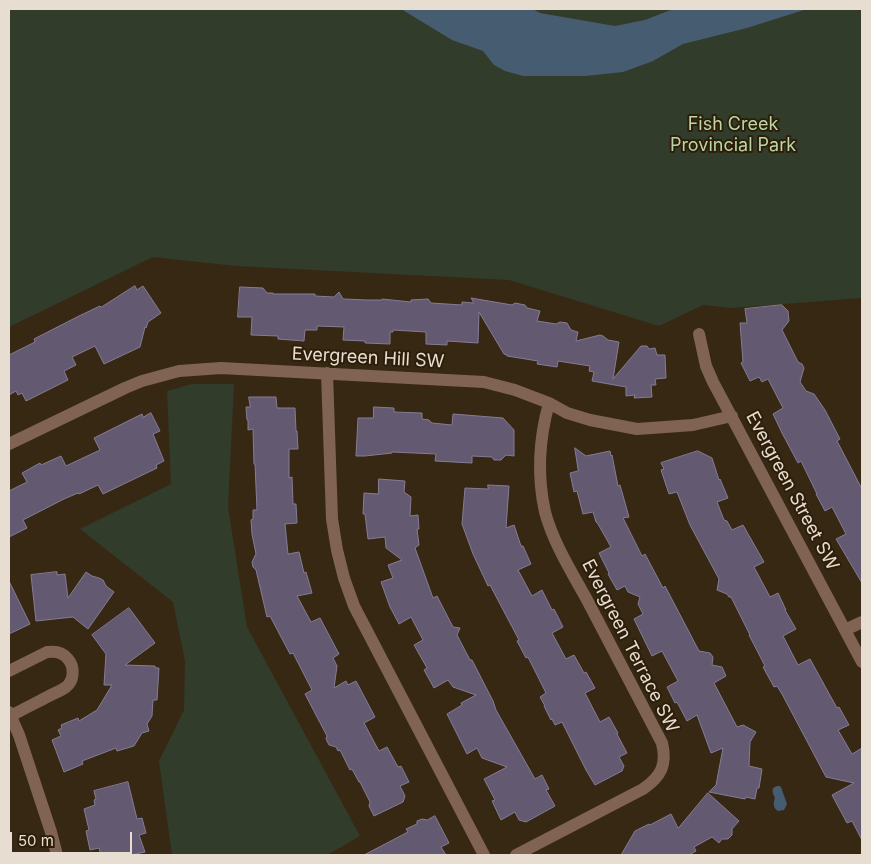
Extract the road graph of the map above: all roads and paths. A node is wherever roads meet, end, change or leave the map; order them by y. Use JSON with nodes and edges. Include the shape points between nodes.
{"nodes":[{"id":1,"x":699,"y":334,"type":"dead end"},
{"id":2,"x":327,"y":373,"type":"junction"},
{"id":3,"x":548,"y":404,"type":"junction"},
{"id":4,"x":732,"y":416,"type":"junction"},
{"id":5,"x":9,"y":444,"type":"edge"},
{"id":6,"x":862,"y":622,"type":"edge"},
{"id":7,"x":845,"y":630,"type":"junction"},
{"id":8,"x":862,"y":662,"type":"edge"},
{"id":9,"x":9,"y":671,"type":"edge"},
{"id":10,"x":10,"y":714,"type":"edge"},
{"id":11,"x":58,"y":855,"type":"edge"},
{"id":12,"x":484,"y":855,"type":"edge"},
{"id":13,"x":516,"y":855,"type":"edge"}],
"edges":[{"from":1,"to":4,"type":"street","name":"Evergreen Street SW","via":[[706,366]]},
{"from":2,"to":3,"type":"street","name":"Evergreen Hill SW","via":[[484,382],[515,390]]},
{"from":2,"to":5,"type":"street","name":"Evergreen Hill SW","via":[[221,368],[165,374],[124,388]]},
{"from":2,"to":12,"type":"street","via":[[332,519],[344,578],[354,606]]},
{"from":3,"to":4,"type":"street","name":"Evergreen Hill SW","via":[[590,420],[637,429],[693,426]]},
{"from":3,"to":13,"type":"street","name":"Evergreen Terrace SW","via":[[540,448],[540,476],[546,513],[560,550],[662,742],[664,764],[650,784]]},
{"from":4,"to":7,"type":"street","name":"Evergreen Street SW"},
{"from":6,"to":7,"type":"street"},
{"from":7,"to":8,"type":"street","name":"Evergreen Street SW"},
{"from":9,"to":10,"type":"street","via":[[53,651],[64,655],[73,670],[67,687]]},
{"from":10,"to":11,"type":"street"}]}
